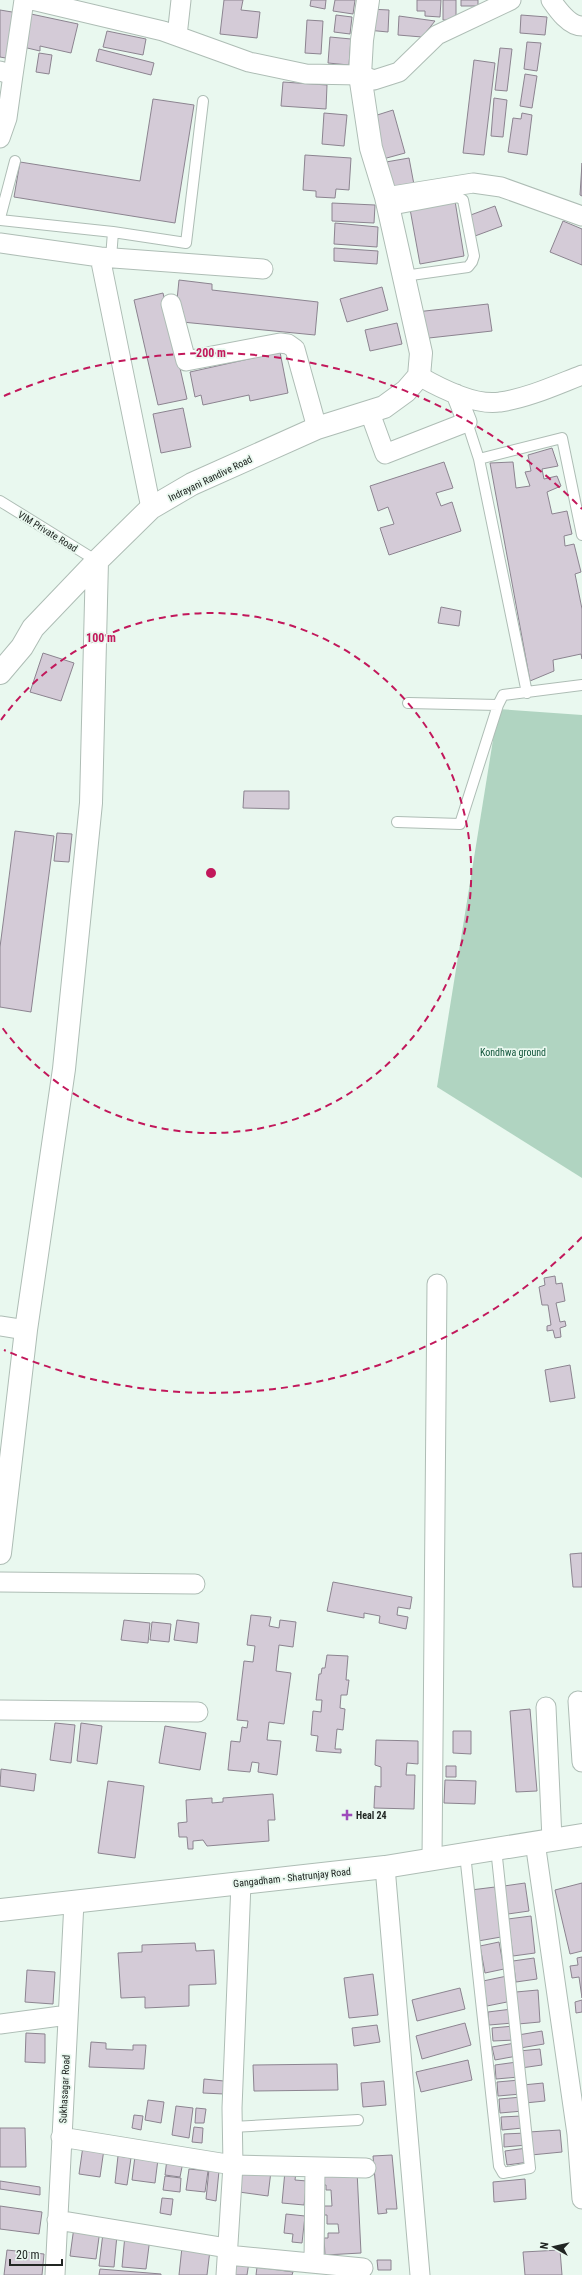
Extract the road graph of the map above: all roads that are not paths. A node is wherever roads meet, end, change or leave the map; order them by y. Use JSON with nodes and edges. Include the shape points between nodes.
{"nodes":[{"id":1,"x":24,"y":0,"type":"edge"},
{"id":2,"x":32,"y":0,"type":"edge"},
{"id":3,"x":181,"y":0,"type":"edge"},
{"id":4,"x":368,"y":0,"type":"edge"},
{"id":5,"x":511,"y":0,"type":"edge"},
{"id":6,"x":551,"y":0,"type":"edge"},
{"id":7,"x":83,"y":6,"type":"edge"},
{"id":8,"x":582,"y":26,"type":"edge"},
{"id":9,"x":177,"y":36,"type":"junction"},
{"id":10,"x":6,"y":73,"type":"edge"},
{"id":11,"x":360,"y":75,"type":"junction"},
{"id":12,"x":203,"y":101,"type":"dead end"},
{"id":13,"x":3,"y":118,"type":"edge"},
{"id":14,"x":0,"y":138,"type":"edge"},
{"id":15,"x":15,"y":160,"type":"dead end"},
{"id":16,"x":388,"y":203,"type":"junction"},
{"id":17,"x":582,"y":216,"type":"edge"},
{"id":18,"x":0,"y":219,"type":"edge"},
{"id":19,"x":113,"y":232,"type":"junction"},
{"id":20,"x":0,"y":243,"type":"edge"},
{"id":21,"x":106,"y":257,"type":"junction"},
{"id":22,"x":263,"y":269,"type":"dead end"},
{"id":23,"x":404,"y":276,"type":"junction"},
{"id":24,"x":171,"y":304,"type":"dead end"},
{"id":25,"x":582,"y":375,"type":"edge"},
{"id":26,"x":419,"y":376,"type":"junction"},
{"id":27,"x":456,"y":394,"type":"junction"},
{"id":28,"x":370,"y":413,"type":"junction"},
{"id":29,"x":467,"y":422,"type":"junction"},
{"id":30,"x":317,"y":428,"type":"junction"},
{"id":31,"x":480,"y":459,"type":"junction"},
{"id":32,"x":0,"y":501,"type":"edge"},
{"id":33,"x":151,"y":508,"type":"junction"},
{"id":34,"x":582,"y":535,"type":"edge"},
{"id":35,"x":97,"y":561,"type":"junction"},
{"id":36,"x":33,"y":628,"type":"junction"},
{"id":37,"x":0,"y":654,"type":"edge"},
{"id":38,"x":0,"y":673,"type":"edge"},
{"id":39,"x":582,"y":685,"type":"edge"},
{"id":40,"x":527,"y":693,"type":"junction"},
{"id":41,"x":408,"y":703,"type":"dead end"},
{"id":42,"x":498,"y":705,"type":"junction"},
{"id":43,"x":397,"y":822,"type":"dead end"},
{"id":44,"x":437,"y":1284,"type":"dead end"},
{"id":45,"x":0,"y":1326,"type":"edge"},
{"id":46,"x":26,"y":1330,"type":"junction"},
{"id":47,"x":6,"y":1458,"type":"edge"},
{"id":48,"x":0,"y":1553,"type":"edge"},
{"id":49,"x":0,"y":1582,"type":"edge"},
{"id":50,"x":195,"y":1584,"type":"dead end"},
{"id":51,"x":578,"y":1701,"type":"dead end"},
{"id":52,"x":546,"y":1707,"type":"dead end"},
{"id":53,"x":0,"y":1710,"type":"edge"},
{"id":54,"x":198,"y":1712,"type":"dead end"},
{"id":55,"x":582,"y":1762,"type":"edge"},
{"id":56,"x":582,"y":1835,"type":"edge"},
{"id":57,"x":543,"y":1840,"type":"junction"},
{"id":58,"x":496,"y":1848,"type":"junction"},
{"id":59,"x":465,"y":1854,"type":"junction"},
{"id":60,"x":432,"y":1859,"type":"junction"},
{"id":61,"x":385,"y":1867,"type":"junction"},
{"id":62,"x":241,"y":1883,"type":"junction"},
{"id":63,"x":74,"y":1902,"type":"junction"},
{"id":64,"x":0,"y":1910,"type":"edge"},
{"id":65,"x":68,"y":2015,"type":"junction"},
{"id":66,"x":0,"y":2024,"type":"edge"},
{"id":67,"x":358,"y":2120,"type":"dead end"},
{"id":68,"x":232,"y":2127,"type":"junction"},
{"id":69,"x":61,"y":2137,"type":"junction"},
{"id":70,"x":233,"y":2165,"type":"junction"},
{"id":71,"x":315,"y":2167,"type":"junction"},
{"id":72,"x":366,"y":2168,"type":"dead end"},
{"id":73,"x":582,"y":2199,"type":"edge"},
{"id":74,"x":57,"y":2220,"type":"junction"},
{"id":75,"x":227,"y":2251,"type":"junction"},
{"id":76,"x":314,"y":2263,"type":"junction"},
{"id":77,"x":363,"y":2268,"type":"dead end"},
{"id":78,"x":55,"y":2275,"type":"edge"},
{"id":79,"x":226,"y":2275,"type":"edge"},
{"id":80,"x":420,"y":2275,"type":"edge"}],
"edges":[{"from":1,"to":10,"type":"street"},
{"from":2,"to":7,"type":"street"},
{"from":3,"to":9,"type":"street"},
{"from":4,"to":11,"type":"street"},
{"from":5,"to":11,"type":"street","via":[[437,35],[399,72],[374,80]]},
{"from":6,"to":8,"type":"street","via":[[560,14],[577,26]]},
{"from":7,"to":9,"type":"street"},
{"from":9,"to":11,"type":"street","via":[[249,62],[272,67],[306,74]]},
{"from":10,"to":13,"type":"street"},
{"from":11,"to":16,"type":"street","via":[[371,148]]},
{"from":12,"to":19,"type":"lane","via":[[186,243]]},
{"from":13,"to":14,"type":"street"},
{"from":15,"to":18,"type":"lane"},
{"from":16,"to":17,"type":"street","via":[[473,183],[501,187]]},
{"from":16,"to":23,"type":"street"},
{"from":16,"to":23,"type":"lane","via":[[458,197],[463,200],[474,256],[472,262],[468,267]]},
{"from":18,"to":19,"type":"lane"},
{"from":19,"to":21,"type":"lane"},
{"from":20,"to":21,"type":"street"},
{"from":21,"to":22,"type":"street"},
{"from":21,"to":33,"type":"street"},
{"from":23,"to":26,"type":"street","via":[[421,353]]},
{"from":24,"to":30,"type":"street","via":[[186,361],[280,343],[288,344],[295,349]]},
{"from":25,"to":27,"type":"street","via":[[535,393],[499,403]]},
{"from":26,"to":27,"type":"street"},
{"from":26,"to":28,"type":"street","name":"Indrayani Randive Road","via":[[406,391],[384,407]]},
{"from":27,"to":29,"type":"street"},
{"from":28,"to":29,"type":"street","via":[[385,454]]},
{"from":28,"to":30,"type":"street","name":"Indrayani Randive Road"},
{"from":29,"to":31,"type":"lane"},
{"from":30,"to":33,"type":"street","name":"Indrayani Randive Road","via":[[192,484]]},
{"from":31,"to":34,"type":"lane","via":[[562,438]]},
{"from":31,"to":40,"type":"lane"},
{"from":32,"to":35,"type":"lane","name":"VIM Private Road"},
{"from":33,"to":35,"type":"street","name":"Indrayani Randive Road"},
{"from":35,"to":36,"type":"street","name":"Indrayani Randive Road"},
{"from":35,"to":46,"type":"street","via":[[91,803],[64,1068]]},
{"from":36,"to":37,"type":"street","name":"Indrayani Randive Road","via":[[14,638]]},
{"from":36,"to":38,"type":"street","name":"Indrayani Randive Road","via":[[22,647]]},
{"from":39,"to":40,"type":"lane"},
{"from":40,"to":42,"type":"lane","via":[[503,695]]},
{"from":41,"to":42,"type":"lane"},
{"from":42,"to":43,"type":"lane","via":[[460,824]]},
{"from":44,"to":60,"type":"street"},
{"from":45,"to":46,"type":"street"},
{"from":46,"to":47,"type":"street"},
{"from":47,"to":48,"type":"street"},
{"from":49,"to":50,"type":"street"},
{"from":51,"to":55,"type":"street"},
{"from":52,"to":57,"type":"street"},
{"from":53,"to":54,"type":"street"},
{"from":56,"to":57,"type":"street","name":"Gangadham - Shatrunjay Road"},
{"from":57,"to":58,"type":"street","name":"Gangadham - Shatrunjay Road"},
{"from":57,"to":73,"type":"street","via":[[577,2134]]},
{"from":58,"to":59,"type":"street","name":"Gangadham - Shatrunjay Road"},
{"from":58,"to":59,"type":"lane","via":[[530,2168],[523,2171],[503,2172],[499,2166]]},
{"from":59,"to":60,"type":"street","name":"Gangadham - Shatrunjay Road"},
{"from":60,"to":61,"type":"street","name":"Gangadham - Shatrunjay Road"},
{"from":61,"to":62,"type":"street","name":"Gangadham - Shatrunjay Road"},
{"from":61,"to":80,"type":"street"},
{"from":62,"to":63,"type":"street","name":"Gangadham - Shatrunjay Road"},
{"from":62,"to":68,"type":"street"},
{"from":63,"to":64,"type":"street","name":"Gangadham - Shatrunjay Road"},
{"from":63,"to":65,"type":"street","name":"Sukhasagar Road"},
{"from":65,"to":66,"type":"street"},
{"from":65,"to":69,"type":"street","name":"Sukhasagar Road"},
{"from":67,"to":68,"type":"lane"},
{"from":68,"to":70,"type":"street"},
{"from":69,"to":70,"type":"street"},
{"from":69,"to":74,"type":"street","name":"Sukhasagar Road"},
{"from":70,"to":71,"type":"street"},
{"from":70,"to":75,"type":"street"},
{"from":71,"to":72,"type":"street"},
{"from":71,"to":76,"type":"street"},
{"from":74,"to":75,"type":"street"},
{"from":74,"to":78,"type":"street","name":"Sukhasagar Road"},
{"from":75,"to":76,"type":"street"},
{"from":75,"to":79,"type":"street"},
{"from":76,"to":77,"type":"street"}]}
